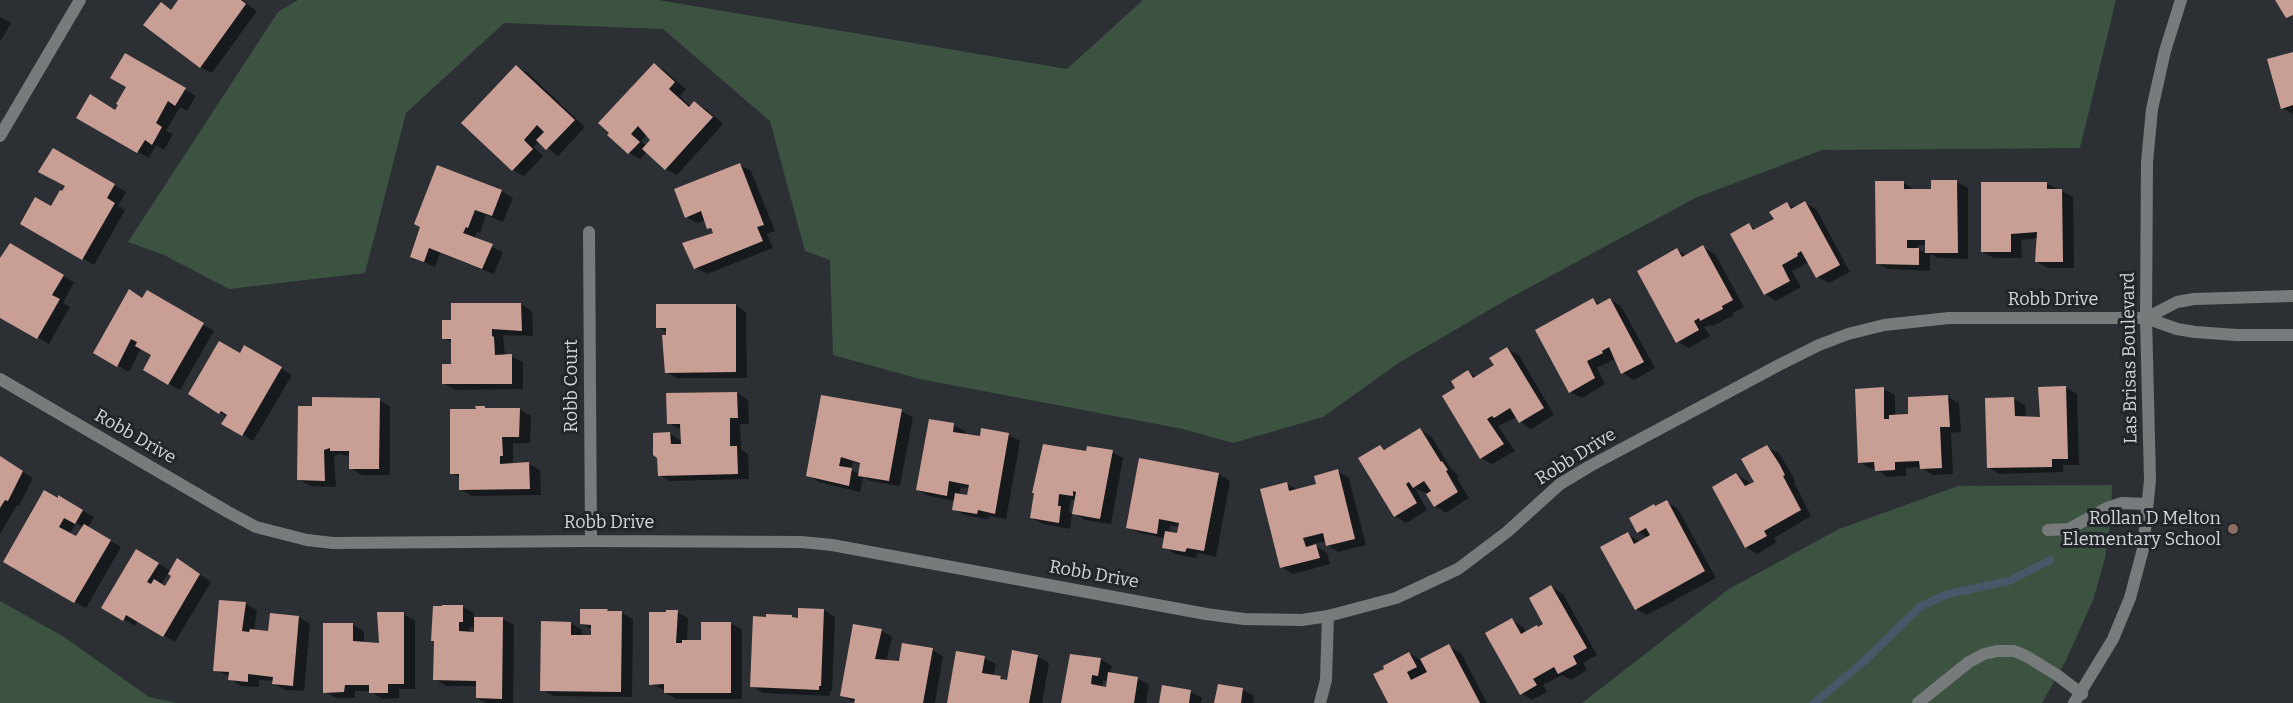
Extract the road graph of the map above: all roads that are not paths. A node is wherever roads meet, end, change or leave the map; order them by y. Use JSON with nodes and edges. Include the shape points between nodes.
{"nodes":[{"id":1,"x":80,"y":0,"type":"edge"},
{"id":2,"x":2181,"y":0,"type":"edge"},
{"id":3,"x":0,"y":136,"type":"edge"},
{"id":4,"x":589,"y":232,"type":"dead end"},
{"id":5,"x":2293,"y":296,"type":"edge"},
{"id":6,"x":2146,"y":318,"type":"junction"},
{"id":7,"x":2293,"y":335,"type":"edge"},
{"id":8,"x":0,"y":379,"type":"edge"},
{"id":9,"x":2147,"y":504,"type":"junction"},
{"id":10,"x":2048,"y":530,"type":"dead end"},
{"id":11,"x":591,"y":541,"type":"junction"},
{"id":12,"x":1328,"y":616,"type":"junction"},
{"id":13,"x":2078,"y":699,"type":"edge"},
{"id":14,"x":1320,"y":703,"type":"edge"},
{"id":15,"x":1918,"y":703,"type":"edge"}],
"edges":[{"from":1,"to":3,"type":"street"},
{"from":2,"to":6,"type":"street","name":"Las Brisas Boulevard","via":[[2152,109],[2147,162]]},
{"from":4,"to":11,"type":"street","name":"Robb Court"},
{"from":5,"to":6,"type":"street","name":"Robb Drive","via":[[2194,299],[2177,302]]},
{"from":6,"to":7,"type":"street","name":"Robb Drive","via":[[2195,332]]},
{"from":6,"to":9,"type":"street","name":"Las Brisas Boulevard","via":[[2150,480]]},
{"from":6,"to":12,"type":"street","name":"Robb Drive","via":[[1949,318],[1884,325],[1848,334],[1779,365],[1560,484],[1458,569],[1396,598]]},
{"from":8,"to":11,"type":"street","name":"Robb Drive","via":[[228,512],[281,534],[333,543]]},
{"from":9,"to":10,"type":"street","via":[[2122,503],[2070,529]]},
{"from":9,"to":13,"type":"street","name":"Las Brisas Boulevard","via":[[2143,549],[2130,598],[2113,639]]},
{"from":11,"to":12,"type":"street","name":"Robb Drive","via":[[801,542],[1206,615],[1276,620]]},
{"from":12,"to":14,"type":"street","via":[[1326,680]]},
{"from":13,"to":15,"type":"street","via":[[2057,675],[2026,656],[1997,651],[1969,662]]}]}
